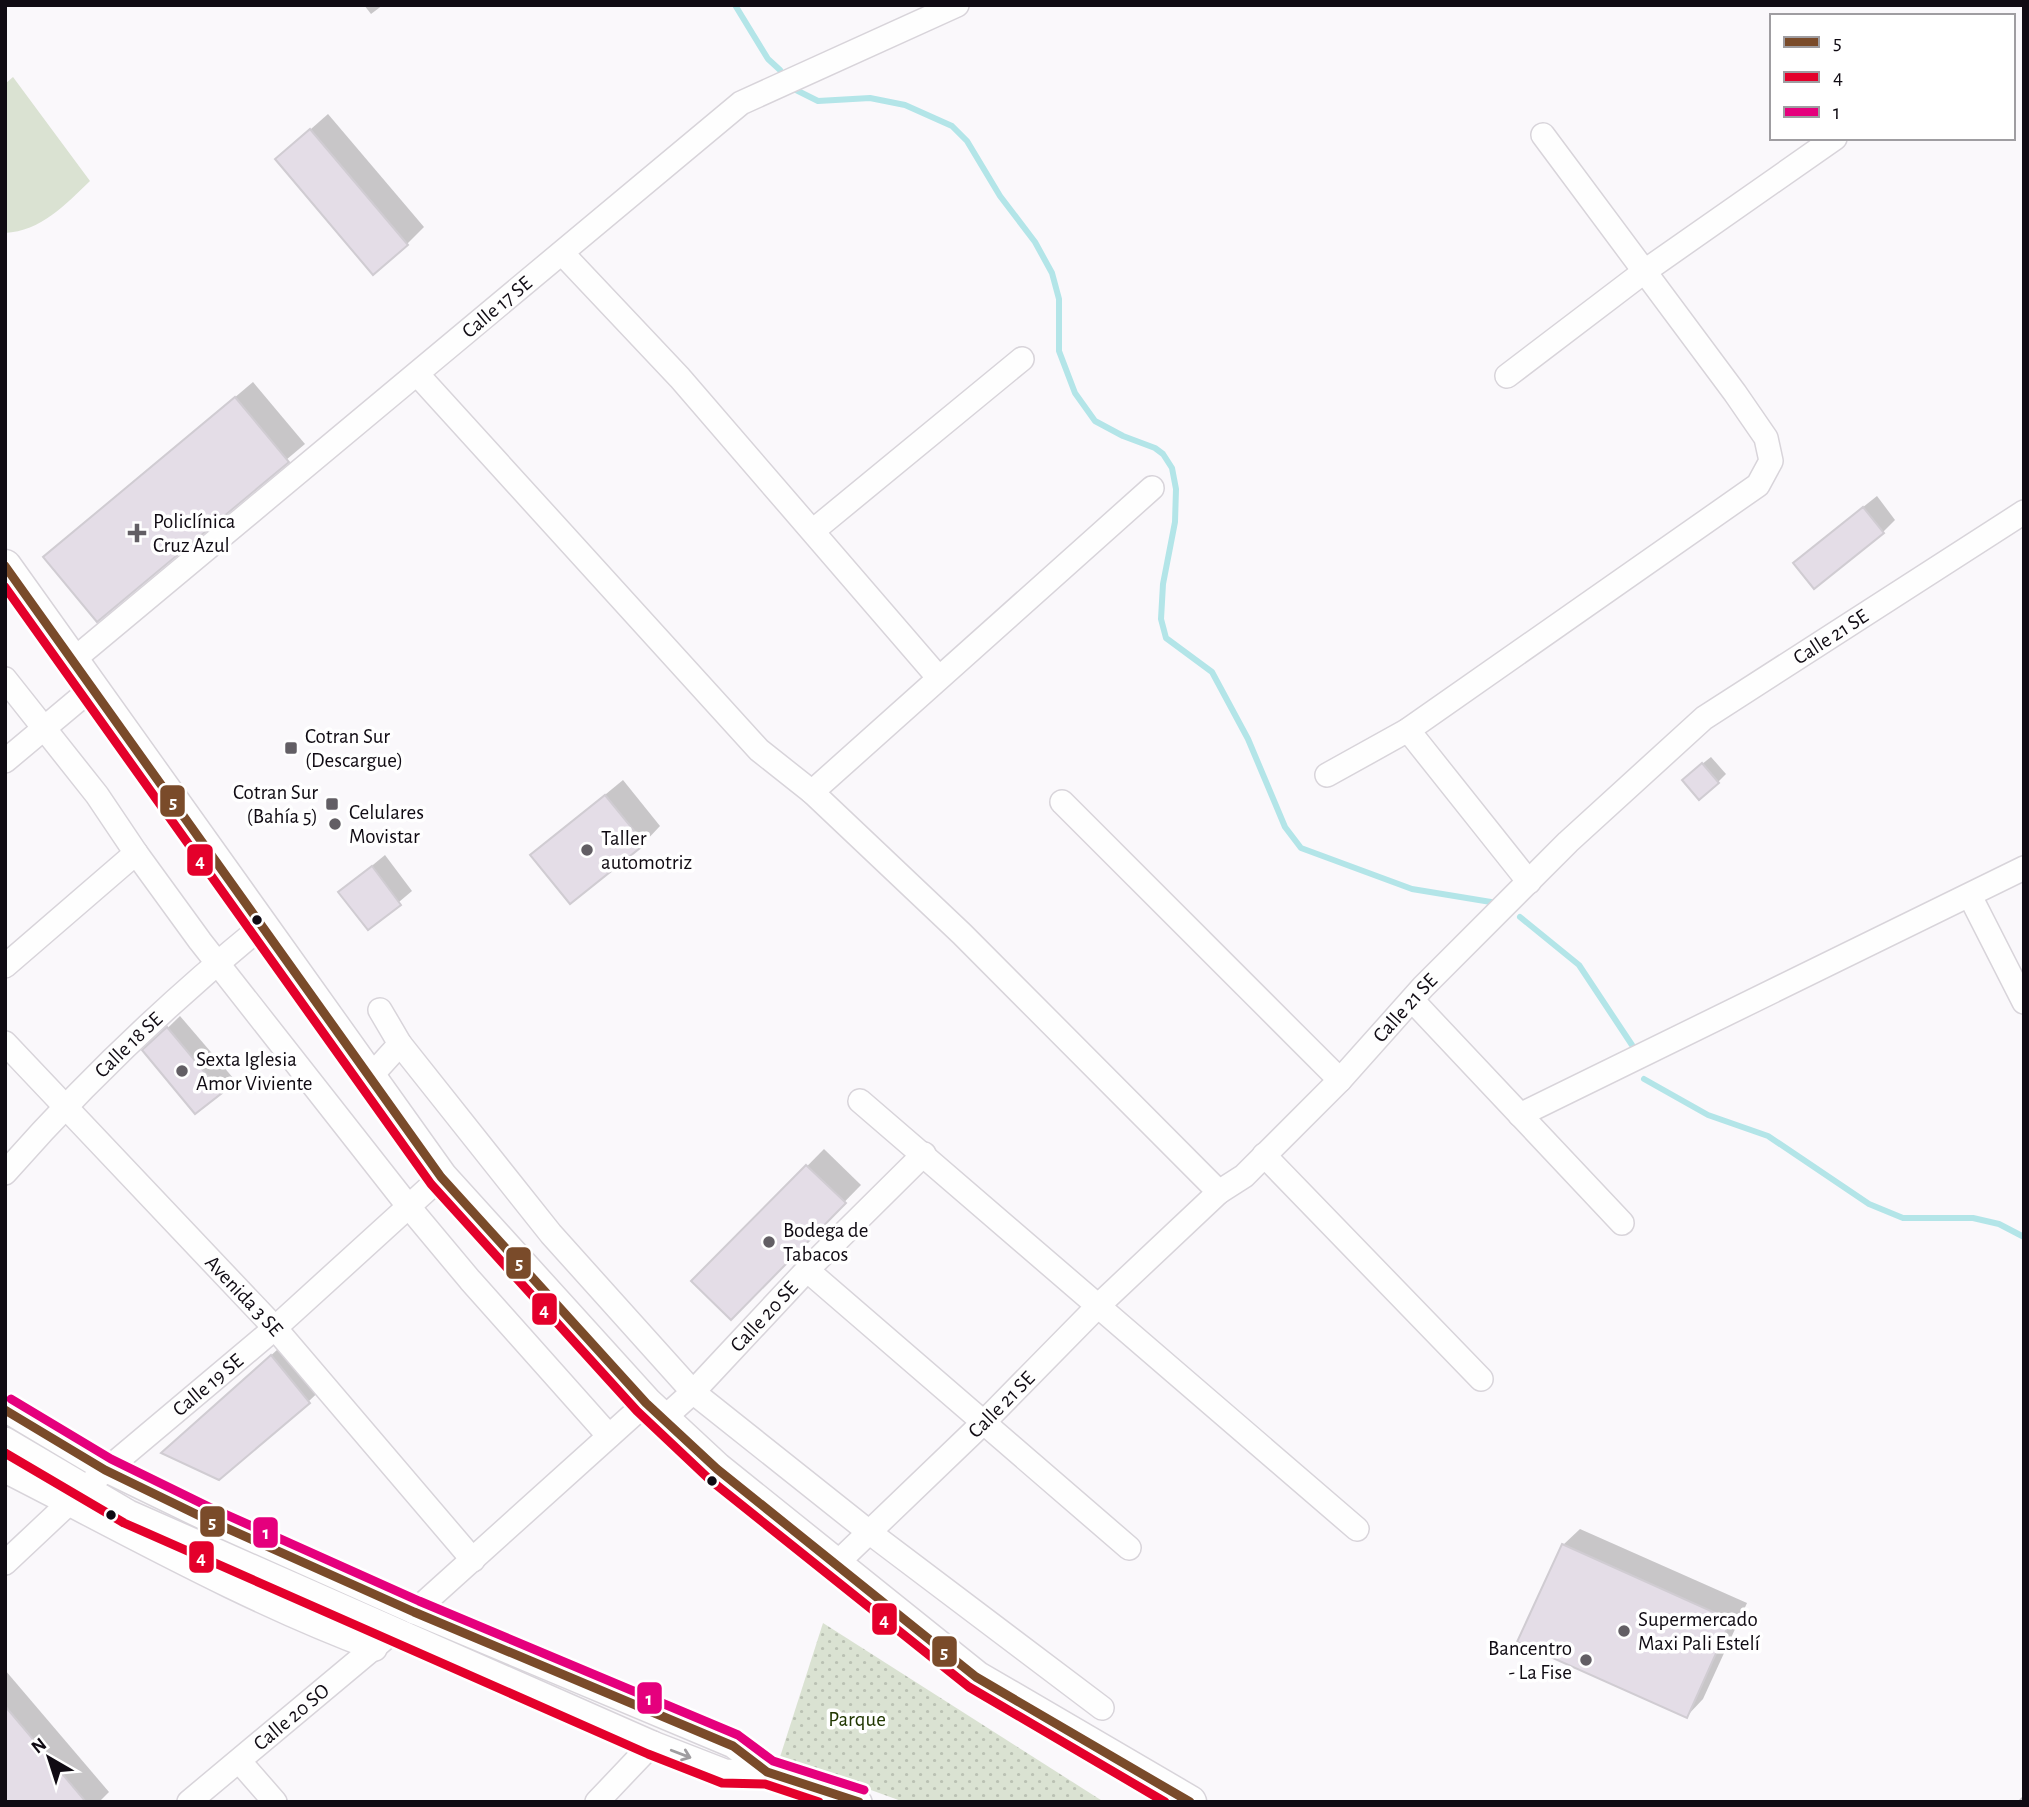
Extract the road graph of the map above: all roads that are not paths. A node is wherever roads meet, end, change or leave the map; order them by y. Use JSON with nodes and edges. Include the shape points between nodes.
{"nodes":[{"id":1,"x":957,"y":5,"type":"edge"},
{"id":2,"x":1543,"y":135,"type":"dead end"},
{"id":3,"x":1832,"y":140,"type":"edge"},
{"id":4,"x":562,"y":253,"type":"junction"},
{"id":5,"x":1645,"y":271,"type":"junction"},
{"id":6,"x":1021,"y":359,"type":"dead end"},
{"id":7,"x":418,"y":375,"type":"junction"},
{"id":8,"x":1507,"y":376,"type":"dead end"},
{"id":9,"x":1152,"y":488,"type":"dead end"},
{"id":10,"x":2024,"y":512,"type":"edge"},
{"id":11,"x":814,"y":530,"type":"junction"},
{"id":12,"x":5,"y":566,"type":"edge"},
{"id":13,"x":72,"y":662,"type":"junction"},
{"id":14,"x":939,"y":677,"type":"junction"},
{"id":15,"x":5,"y":679,"type":"edge"},
{"id":16,"x":91,"y":689,"type":"junction"},
{"id":17,"x":44,"y":728,"type":"junction"},
{"id":18,"x":1408,"y":730,"type":"junction"},
{"id":19,"x":5,"y":761,"type":"edge"},
{"id":20,"x":1327,"y":775,"type":"dead end"},
{"id":21,"x":812,"y":792,"type":"junction"},
{"id":22,"x":1062,"y":802,"type":"dead end"},
{"id":23,"x":136,"y":853,"type":"junction"},
{"id":24,"x":2024,"y":868,"type":"edge"},
{"id":25,"x":1529,"y":882,"type":"junction"},
{"id":26,"x":1970,"y":896,"type":"junction"},
{"id":27,"x":261,"y":927,"type":"junction"},
{"id":28,"x":218,"y":962,"type":"junction"},
{"id":29,"x":5,"y":966,"type":"edge"},
{"id":30,"x":1412,"y":1000,"type":"junction"},
{"id":31,"x":2024,"y":1002,"type":"edge"},
{"id":32,"x":380,"y":1010,"type":"dead end"},
{"id":33,"x":5,"y":1043,"type":"edge"},
{"id":34,"x":400,"y":1044,"type":"junction"},
{"id":35,"x":370,"y":1077,"type":"junction"},
{"id":36,"x":1340,"y":1080,"type":"junction"},
{"id":37,"x":860,"y":1101,"type":"dead end"},
{"id":38,"x":63,"y":1107,"type":"junction"},
{"id":39,"x":1520,"y":1115,"type":"junction"},
{"id":40,"x":924,"y":1154,"type":"junction"},
{"id":41,"x":1264,"y":1156,"type":"junction"},
{"id":42,"x":5,"y":1173,"type":"edge"},
{"id":43,"x":441,"y":1177,"type":"junction"},
{"id":44,"x":1219,"y":1192,"type":"junction"},
{"id":45,"x":409,"y":1207,"type":"junction"},
{"id":46,"x":1622,"y":1223,"type":"dead end"},
{"id":47,"x":807,"y":1270,"type":"junction"},
{"id":48,"x":1099,"y":1305,"type":"junction"},
{"id":49,"x":275,"y":1328,"type":"junction"},
{"id":50,"x":1481,"y":1379,"type":"dead end"},
{"id":51,"x":693,"y":1392,"type":"junction"},
{"id":52,"x":5,"y":1410,"type":"edge"},
{"id":53,"x":654,"y":1411,"type":"junction"},
{"id":54,"x":985,"y":1421,"type":"junction"},
{"id":55,"x":609,"y":1436,"type":"junction"},
{"id":56,"x":5,"y":1439,"type":"edge"},
{"id":57,"x":106,"y":1470,"type":"junction"},
{"id":58,"x":5,"y":1471,"type":"edge"},
{"id":59,"x":78,"y":1495,"type":"junction"},
{"id":60,"x":1357,"y":1530,"type":"dead end"},
{"id":61,"x":869,"y":1532,"type":"junction"},
{"id":62,"x":1129,"y":1548,"type":"dead end"},
{"id":63,"x":473,"y":1560,"type":"junction"},
{"id":64,"x":5,"y":1563,"type":"edge"},
{"id":65,"x":835,"y":1565,"type":"junction"},
{"id":66,"x":414,"y":1612,"type":"junction"},
{"id":67,"x":393,"y":1631,"type":"junction"},
{"id":68,"x":374,"y":1649,"type":"junction"},
{"id":69,"x":1102,"y":1708,"type":"dead end"},
{"id":70,"x":653,"y":1743,"type":"junction"},
{"id":71,"x":240,"y":1762,"type":"junction"},
{"id":72,"x":766,"y":1772,"type":"junction"},
{"id":73,"x":190,"y":1802,"type":"edge"},
{"id":74,"x":275,"y":1802,"type":"edge"},
{"id":75,"x":597,"y":1802,"type":"edge"},
{"id":76,"x":860,"y":1802,"type":"edge"},
{"id":77,"x":1191,"y":1802,"type":"edge"}],
"edges":[{"from":1,"to":4,"type":"street","name":"Calle 17 SE","via":[[741,103]]},
{"from":2,"to":5,"type":"street"},
{"from":3,"to":5,"type":"street"},
{"from":4,"to":7,"type":"street","name":"Calle 17 SE"},
{"from":4,"to":11,"type":"street"},
{"from":5,"to":8,"type":"street"},
{"from":5,"to":18,"type":"street","via":[[1766,438],[1771,461],[1758,485]]},
{"from":6,"to":11,"type":"street"},
{"from":7,"to":13,"type":"street","name":"Calle 17 SE"},
{"from":7,"to":21,"type":"street","via":[[759,751]]},
{"from":9,"to":14,"type":"street"},
{"from":10,"to":25,"type":"street","name":"Calle 21 SE","via":[[1704,718]]},
{"from":11,"to":14,"type":"street"},
{"from":12,"to":13,"type":"highway"},
{"from":13,"to":16,"type":"highway"},
{"from":14,"to":21,"type":"street"},
{"from":15,"to":17,"type":"street"},
{"from":16,"to":17,"type":"street"},
{"from":16,"to":27,"type":"highway"},
{"from":17,"to":19,"type":"street"},
{"from":17,"to":23,"type":"street"},
{"from":18,"to":20,"type":"street"},
{"from":18,"to":25,"type":"street"},
{"from":21,"to":44,"type":"street","via":[[962,934]]},
{"from":22,"to":36,"type":"street"},
{"from":23,"to":28,"type":"street"},
{"from":23,"to":29,"type":"street"},
{"from":24,"to":26,"type":"street"},
{"from":25,"to":30,"type":"street","name":"Calle 21 SE"},
{"from":26,"to":31,"type":"street"},
{"from":26,"to":39,"type":"street"},
{"from":27,"to":28,"type":"street","name":"Calle 18 SE"},
{"from":27,"to":35,"type":"highway"},
{"from":28,"to":38,"type":"street","name":"Calle 18 SE"},
{"from":28,"to":45,"type":"street"},
{"from":30,"to":36,"type":"street","name":"Calle 21 SE"},
{"from":30,"to":39,"type":"street"},
{"from":32,"to":34,"type":"street"},
{"from":33,"to":38,"type":"street","name":"Avenida 3 SE"},
{"from":34,"to":35,"type":"street"},
{"from":34,"to":51,"type":"street","via":[[551,1234]]},
{"from":35,"to":43,"type":"highway"},
{"from":36,"to":41,"type":"street","name":"Calle 21 SE"},
{"from":37,"to":40,"type":"street"},
{"from":38,"to":42,"type":"street","name":"Calle 18 SE"},
{"from":38,"to":49,"type":"street","name":"Avenida 3 SE"},
{"from":39,"to":46,"type":"street"},
{"from":40,"to":47,"type":"street","name":"Calle 20 SE"},
{"from":40,"to":48,"type":"street"},
{"from":41,"to":44,"type":"street","name":"Calle 21 SE"},
{"from":41,"to":50,"type":"street"},
{"from":43,"to":45,"type":"street","name":"Calle 19 SE"},
{"from":43,"to":53,"type":"highway"},
{"from":44,"to":48,"type":"street","name":"Calle 21 SE"},
{"from":45,"to":49,"type":"street","name":"Calle 19 SE"},
{"from":45,"to":55,"type":"street"},
{"from":47,"to":51,"type":"street","name":"Calle 20 SE"},
{"from":47,"to":54,"type":"street"},
{"from":48,"to":54,"type":"street","name":"Calle 21 SE"},
{"from":48,"to":60,"type":"street"},
{"from":49,"to":57,"type":"street","name":"Calle 19 SE"},
{"from":49,"to":63,"type":"street","name":"Avenida 3 SE"},
{"from":51,"to":53,"type":"street","name":"Calle 20 SE"},
{"from":51,"to":61,"type":"street"},
{"from":52,"to":57,"type":"street"},
{"from":53,"to":55,"type":"street","name":"Calle 20 SE"},
{"from":53,"to":65,"type":"highway"},
{"from":54,"to":61,"type":"street","name":"Calle 21 SE"},
{"from":54,"to":62,"type":"street"},
{"from":55,"to":63,"type":"street","name":"Calle 20 SE"},
{"from":56,"to":59,"type":"street"},
{"from":57,"to":59,"type":"street","name":"Calle 19 SE"},
{"from":57,"to":66,"type":"street"},
{"from":58,"to":59,"type":"street"},
{"from":59,"to":64,"type":"street","name":"Calle 19 SE"},
{"from":59,"to":67,"type":"street","via":[[129,1512]]},
{"from":59,"to":68,"type":"street","via":[[246,1596]]},
{"from":61,"to":65,"type":"street","name":"Calle 21 SE"},
{"from":61,"to":69,"type":"street"},
{"from":63,"to":66,"type":"street","name":"Calle 20 SE"},
{"from":65,"to":77,"type":"highway","via":[[976,1677]]},
{"from":66,"to":72,"type":"street","via":[[733,1746]]},
{"from":67,"to":68,"type":"street","name":"Calle 20 SO"},
{"from":67,"to":70,"type":"street"},
{"from":68,"to":71,"type":"street","name":"Calle 20 SO"},
{"from":70,"to":72,"type":"street","one_way":true,"via":[[725,1771]]},
{"from":70,"to":75,"type":"street"},
{"from":71,"to":73,"type":"street","name":"Calle 20 SO"},
{"from":71,"to":74,"type":"street"},
{"from":72,"to":76,"type":"street"}]}
